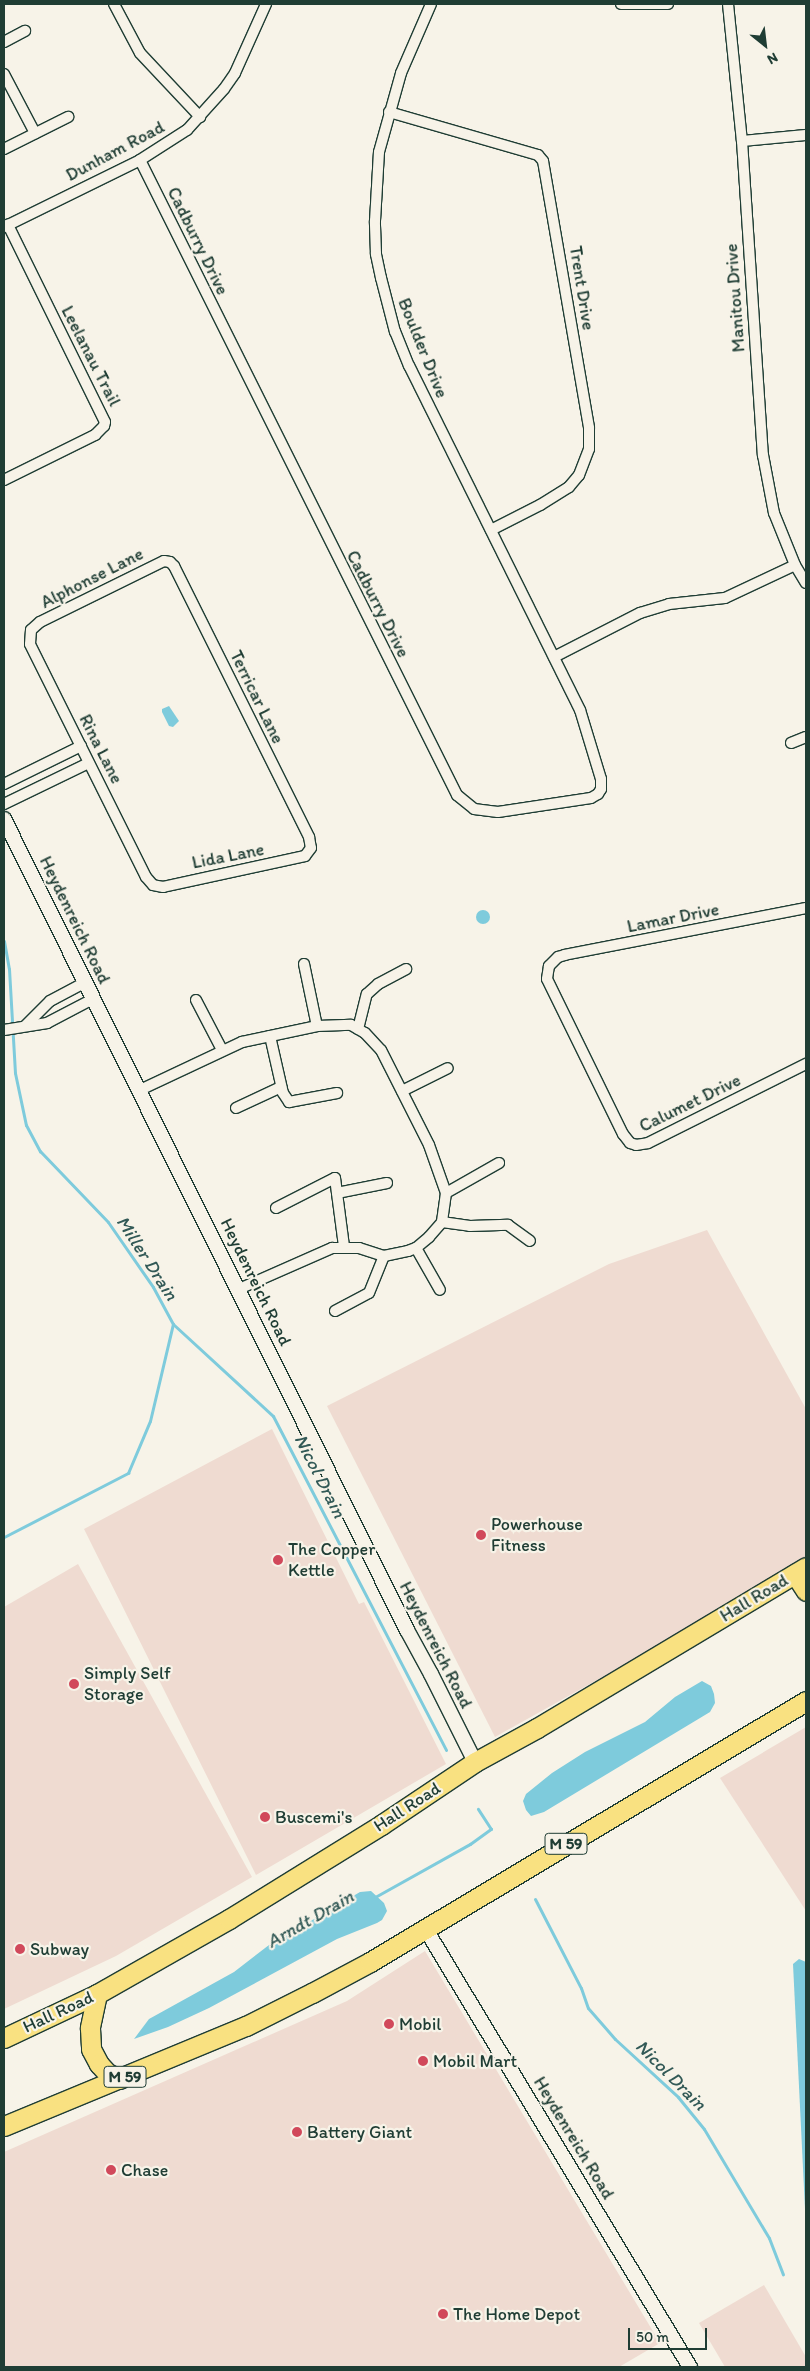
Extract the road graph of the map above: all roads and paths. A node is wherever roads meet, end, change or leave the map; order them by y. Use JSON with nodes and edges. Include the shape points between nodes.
{"nodes":[{"id":1,"x":114,"y":4,"type":"edge"},
{"id":2,"x":266,"y":4,"type":"edge"},
{"id":3,"x":431,"y":4,"type":"edge"},
{"id":4,"x":621,"y":4,"type":"edge"},
{"id":5,"x":668,"y":4,"type":"edge"},
{"id":6,"x":728,"y":4,"type":"edge"},
{"id":7,"x":26,"y":31,"type":"dead end"},
{"id":8,"x":4,"y":42,"type":"edge"},
{"id":9,"x":4,"y":74,"type":"edge"},
{"id":10,"x":389,"y":112,"type":"junction"},
{"id":11,"x":68,"y":117,"type":"dead end"},
{"id":12,"x":200,"y":117,"type":"junction"},
{"id":13,"x":36,"y":133,"type":"junction"},
{"id":14,"x":806,"y":135,"type":"edge"},
{"id":15,"x":742,"y":141,"type":"junction"},
{"id":16,"x":4,"y":149,"type":"edge"},
{"id":17,"x":140,"y":160,"type":"junction"},
{"id":18,"x":6,"y":226,"type":"edge"},
{"id":19,"x":4,"y":480,"type":"edge"},
{"id":20,"x":491,"y":530,"type":"junction"},
{"id":21,"x":170,"y":562,"type":"joint"},
{"id":22,"x":795,"y":565,"type":"junction"},
{"id":23,"x":806,"y":583,"type":"edge"},
{"id":24,"x":31,"y":630,"type":"joint"},
{"id":25,"x":554,"y":657,"type":"junction"},
{"id":26,"x":806,"y":737,"type":"edge"},
{"id":27,"x":791,"y":743,"type":"dead end"},
{"id":28,"x":81,"y":746,"type":"junction"},
{"id":29,"x":89,"y":763,"type":"junction"},
{"id":30,"x":4,"y":784,"type":"edge"},
{"id":31,"x":4,"y":804,"type":"edge"},
{"id":32,"x":4,"y":819,"type":"edge"},
{"id":33,"x":311,"y":848,"type":"joint"},
{"id":34,"x":149,"y":882,"type":"joint"},
{"id":35,"x":806,"y":908,"type":"edge"},
{"id":36,"x":304,"y":964,"type":"dead end"},
{"id":37,"x":549,"y":966,"type":"joint"},
{"id":38,"x":406,"y":969,"type":"dead end"},
{"id":39,"x":85,"y":982,"type":"junction"},
{"id":40,"x":93,"y":999,"type":"junction"},
{"id":41,"x":196,"y":1000,"type":"dead end"},
{"id":42,"x":25,"y":1026,"type":"junction"},
{"id":43,"x":317,"y":1026,"type":"junction"},
{"id":44,"x":358,"y":1029,"type":"junction"},
{"id":45,"x":4,"y":1030,"type":"edge"},
{"id":46,"x":270,"y":1036,"type":"junction"},
{"id":47,"x":222,"y":1050,"type":"junction"},
{"id":48,"x":806,"y":1064,"type":"edge"},
{"id":49,"x":448,"y":1068,"type":"dead end"},
{"id":50,"x":281,"y":1087,"type":"junction"},
{"id":51,"x":140,"y":1090,"type":"junction"},
{"id":52,"x":402,"y":1091,"type":"junction"},
{"id":53,"x":337,"y":1092,"type":"dead end"},
{"id":54,"x":236,"y":1108,"type":"dead end"},
{"id":55,"x":500,"y":1163,"type":"dead end"},
{"id":56,"x":387,"y":1183,"type":"dead end"},
{"id":57,"x":337,"y":1193,"type":"junction"},
{"id":58,"x":446,"y":1193,"type":"junction"},
{"id":59,"x":276,"y":1208,"type":"dead end"},
{"id":60,"x":442,"y":1222,"type":"junction"},
{"id":61,"x":530,"y":1241,"type":"dead end"},
{"id":62,"x":344,"y":1246,"type":"junction"},
{"id":63,"x":416,"y":1248,"type":"junction"},
{"id":64,"x":384,"y":1256,"type":"junction"},
{"id":65,"x":239,"y":1289,"type":"junction"},
{"id":66,"x":440,"y":1290,"type":"dead end"},
{"id":67,"x":335,"y":1311,"type":"dead end"},
{"id":68,"x":800,"y":1571,"type":"edge"},
{"id":69,"x":806,"y":1591,"type":"edge"},
{"id":70,"x":806,"y":1701,"type":"edge"},
{"id":71,"x":475,"y":1762,"type":"junction"},
{"id":72,"x":425,"y":1928,"type":"junction"},
{"id":73,"x":97,"y":1994,"type":"junction"},
{"id":74,"x":4,"y":2038,"type":"edge"},
{"id":75,"x":120,"y":2080,"type":"junction"},
{"id":76,"x":4,"y":2126,"type":"edge"},
{"id":77,"x":690,"y":2367,"type":"edge"}],
"edges":[{"from":1,"to":12,"type":"street","via":[[140,53]]},
{"from":2,"to":12,"type":"street","name":"Dunham Road","via":[[235,73]]},
{"from":3,"to":10,"type":"street","name":"Boulder Drive","via":[[401,74]]},
{"from":4,"to":5,"type":"street"},
{"from":6,"to":15,"type":"street","name":"Manitou Drive"},
{"from":7,"to":8,"type":"street"},
{"from":9,"to":13,"type":"street"},
{"from":10,"to":20,"type":"street","name":"Boulder Drive","via":[[379,152],[375,221],[376,254],[384,296],[409,366]]},
{"from":10,"to":20,"type":"street","name":"Trent Drive","via":[[538,155],[543,161],[589,428],[589,449],[580,475],[569,488]]},
{"from":11,"to":13,"type":"street"},
{"from":12,"to":17,"type":"street","name":"Dunham Road","via":[[169,143]]},
{"from":13,"to":16,"type":"street"},
{"from":14,"to":15,"type":"street"},
{"from":15,"to":22,"type":"street","name":"Manitou Drive","via":[[763,455],[774,513]]},
{"from":17,"to":18,"type":"street","name":"Dunham Road"},
{"from":17,"to":25,"type":"street","name":"Cadburry Drive","via":[[443,772],[457,795],[474,809],[498,812],[580,800],[598,794],[601,789],[601,779],[580,710]]},
{"from":18,"to":19,"type":"street","name":"Leelanau Trail","via":[[105,422],[95,435]]},
{"from":20,"to":25,"type":"street","name":"Boulder Drive"},
{"from":21,"to":24,"type":"street","name":"Alphonse Lane","via":[[156,564],[40,622]]},
{"from":21,"to":33,"type":"street","name":"Terricar Lane","via":[[309,837]]},
{"from":22,"to":23,"type":"street","name":"Manitou Drive"},
{"from":22,"to":25,"type":"street","via":[[725,598],[669,604],[640,613]]},
{"from":24,"to":28,"type":"street","name":"Rina Lane","via":[[30,644]]},
{"from":26,"to":27,"type":"street"},
{"from":28,"to":29,"type":"street","name":"Rina Lane"},
{"from":28,"to":30,"type":"street"},
{"from":29,"to":31,"type":"street"},
{"from":29,"to":34,"type":"street","name":"Rina Lane"},
{"from":32,"to":39,"type":"street","name":"Heydenreich Road"},
{"from":33,"to":34,"type":"street","name":"Lida Lane","via":[[300,858],[163,887]]},
{"from":35,"to":37,"type":"street","name":"Lamar Drive","via":[[565,955]]},
{"from":36,"to":43,"type":"street"},
{"from":37,"to":48,"type":"street","name":"Calumet Drive","via":[[547,979],[630,1143],[648,1143]]},
{"from":38,"to":44,"type":"street","via":[[367,994]]},
{"from":39,"to":40,"type":"street","name":"Heydenreich Road"},
{"from":39,"to":42,"type":"street","via":[[50,1002]]},
{"from":40,"to":42,"type":"street","via":[[47,1023]]},
{"from":40,"to":51,"type":"street","name":"Heydenreich Road"},
{"from":41,"to":47,"type":"street"},
{"from":42,"to":45,"type":"street"},
{"from":43,"to":44,"type":"street","via":[[342,1024]]},
{"from":43,"to":46,"type":"street"},
{"from":44,"to":52,"type":"street","via":[[381,1050]]},
{"from":46,"to":47,"type":"street"},
{"from":46,"to":50,"type":"street"},
{"from":47,"to":51,"type":"street"},
{"from":49,"to":52,"type":"street"},
{"from":50,"to":53,"type":"street","via":[[289,1102]]},
{"from":50,"to":54,"type":"street"},
{"from":51,"to":65,"type":"street","name":"Heydenreich Road"},
{"from":52,"to":58,"type":"street","via":[[430,1145]]},
{"from":55,"to":58,"type":"street"},
{"from":56,"to":57,"type":"street"},
{"from":57,"to":59,"type":"street","via":[[335,1178]]},
{"from":57,"to":62,"type":"street"},
{"from":58,"to":60,"type":"street"},
{"from":60,"to":61,"type":"street","via":[[508,1226]]},
{"from":60,"to":63,"type":"street"},
{"from":62,"to":64,"type":"street"},
{"from":62,"to":65,"type":"street","via":[[319,1251]]},
{"from":63,"to":64,"type":"street"},
{"from":63,"to":66,"type":"street"},
{"from":64,"to":67,"type":"street","via":[[369,1293]]},
{"from":65,"to":71,"type":"street","name":"Heydenreich Road"},
{"from":68,"to":69,"type":"highway"},
{"from":68,"to":71,"type":"highway","name":"Hall Road"},
{"from":70,"to":72,"type":"highway","number":"M 59"},
{"from":71,"to":73,"type":"highway","name":"Hall Road","via":[[381,1825],[229,1919]]},
{"from":72,"to":75,"type":"highway","number":"M 59","via":[[370,1962],[268,2015]]},
{"from":72,"to":77,"type":"street","name":"Heydenreich Road"},
{"from":73,"to":74,"type":"highway","name":"Hall Road"},
{"from":73,"to":75,"type":"highway","via":[[90,2028],[91,2049],[107,2073]]},
{"from":75,"to":76,"type":"highway","number":"M 59"}]}
